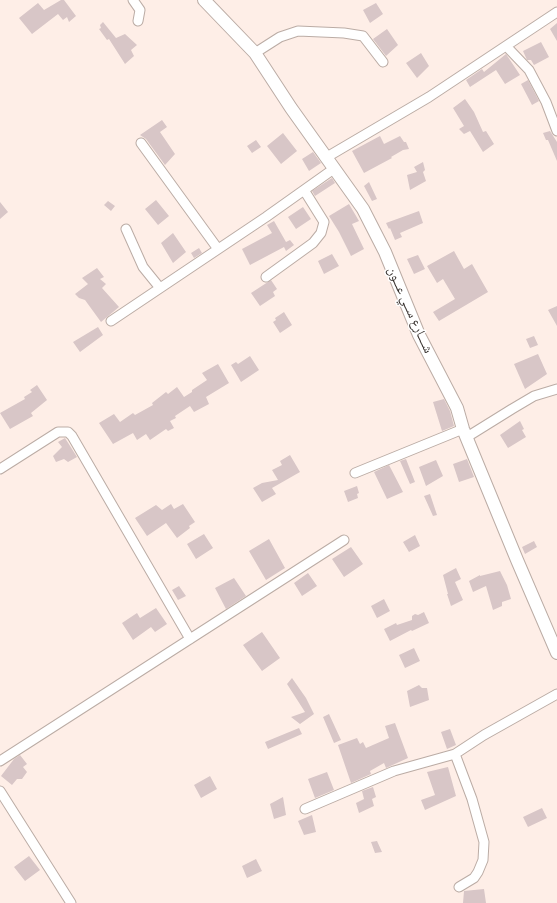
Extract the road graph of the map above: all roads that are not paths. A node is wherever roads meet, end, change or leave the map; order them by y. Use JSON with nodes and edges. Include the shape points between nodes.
{"nodes":[{"id":1,"x":133,"y":0,"type":"edge"},
{"id":2,"x":204,"y":0,"type":"edge"},
{"id":3,"x":557,"y":12,"type":"edge"},
{"id":4,"x":138,"y":21,"type":"dead end"},
{"id":5,"x":506,"y":47,"type":"junction"},
{"id":6,"x":255,"y":53,"type":"junction"},
{"id":7,"x":383,"y":62,"type":"dead end"},
{"id":8,"x":557,"y":131,"type":"edge"},
{"id":9,"x":141,"y":143,"type":"dead end"},
{"id":10,"x":327,"y":157,"type":"junction"},
{"id":11,"x":335,"y":168,"type":"junction"},
{"id":12,"x":304,"y":190,"type":"junction"},
{"id":13,"x":126,"y":229,"type":"dead end"},
{"id":14,"x":218,"y":250,"type":"junction"},
{"id":15,"x":266,"y":277,"type":"dead end"},
{"id":16,"x":160,"y":288,"type":"junction"},
{"id":17,"x":111,"y":321,"type":"dead end"},
{"id":18,"x":557,"y":390,"type":"edge"},
{"id":19,"x":465,"y":433,"type":"junction"},
{"id":20,"x":0,"y":469,"type":"edge"},
{"id":21,"x":354,"y":473,"type":"dead end"},
{"id":22,"x":344,"y":540,"type":"dead end"},
{"id":23,"x":190,"y":639,"type":"junction"},
{"id":24,"x":557,"y":653,"type":"edge"},
{"id":25,"x":557,"y":694,"type":"edge"},
{"id":26,"x":455,"y":754,"type":"junction"},
{"id":27,"x":0,"y":761,"type":"edge"},
{"id":28,"x":0,"y":791,"type":"edge"},
{"id":29,"x":306,"y":809,"type":"dead end"},
{"id":30,"x":459,"y":887,"type":"dead end"},
{"id":31,"x":71,"y":903,"type":"edge"}],
"edges":[{"from":1,"to":4,"type":"street","via":[[140,10]]},
{"from":2,"to":6,"type":"street","name":"شــــارع ســي عـــون"},
{"from":3,"to":5,"type":"street"},
{"from":5,"to":8,"type":"street","via":[[529,70],[546,102]]},
{"from":5,"to":10,"type":"street","via":[[404,113]]},
{"from":6,"to":7,"type":"street","via":[[298,31],[344,33],[363,36]]},
{"from":6,"to":10,"type":"street","name":"شــــارع ســي عـــون"},
{"from":9,"to":14,"type":"street"},
{"from":10,"to":11,"type":"street","name":"شــــارع ســي عـــون"},
{"from":11,"to":12,"type":"street"},
{"from":11,"to":19,"type":"street","name":"شــــارع ســي عـــون","via":[[363,209],[385,252],[419,335],[458,408]]},
{"from":12,"to":14,"type":"street"},
{"from":12,"to":15,"type":"street","via":[[324,222],[321,233],[313,243]]},
{"from":13,"to":16,"type":"street","via":[[143,267]]},
{"from":14,"to":16,"type":"street"},
{"from":16,"to":17,"type":"street"},
{"from":18,"to":19,"type":"street","via":[[534,396]]},
{"from":19,"to":21,"type":"street"},
{"from":19,"to":24,"type":"street","name":"شــــارع ســي عـــون"},
{"from":20,"to":23,"type":"street","via":[[58,432],[68,432]]},
{"from":22,"to":23,"type":"street"},
{"from":23,"to":27,"type":"street"},
{"from":25,"to":26,"type":"street"},
{"from":26,"to":29,"type":"street","via":[[394,772]]},
{"from":26,"to":30,"type":"street","via":[[472,799],[484,842],[483,860],[478,872],[474,878]]},
{"from":28,"to":31,"type":"street"}]}
